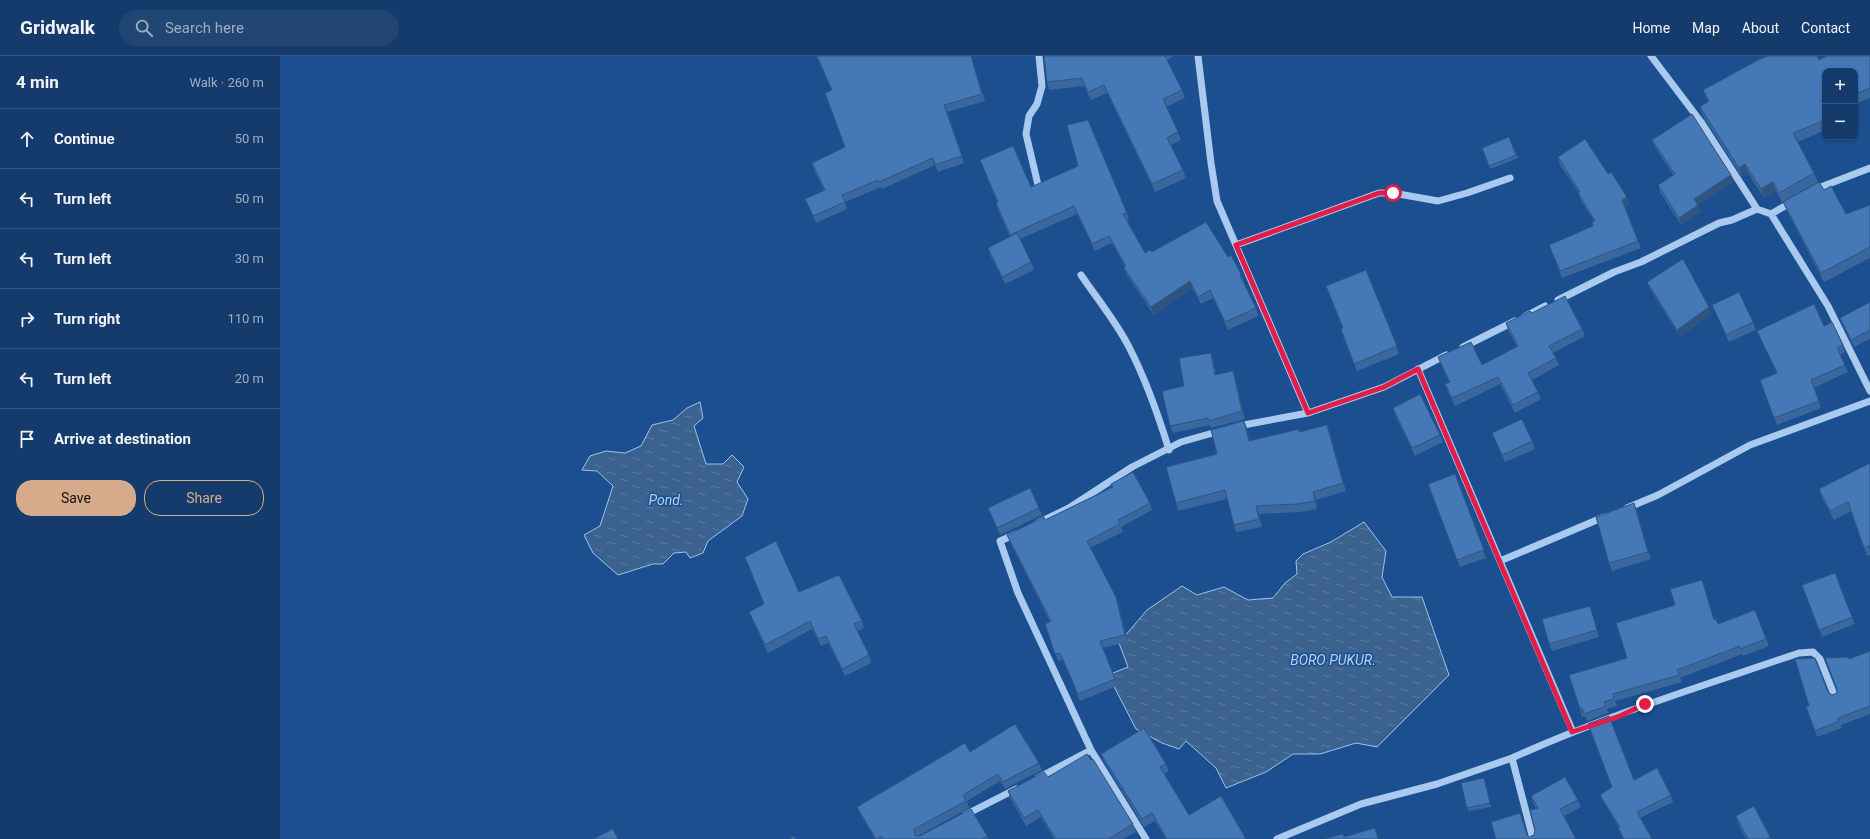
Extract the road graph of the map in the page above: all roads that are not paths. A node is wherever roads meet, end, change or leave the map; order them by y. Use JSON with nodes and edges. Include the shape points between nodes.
{"nodes":[{"id":1,"x":1039,"y":56,"type":"edge"},
{"id":2,"x":1198,"y":56,"type":"edge"},
{"id":3,"x":1651,"y":56,"type":"edge"},
{"id":4,"x":1870,"y":168,"type":"edge"},
{"id":5,"x":1510,"y":178,"type":"dead end"},
{"id":6,"x":1038,"y":185,"type":"edge"},
{"id":7,"x":1757,"y":209,"type":"junction"},
{"id":8,"x":1772,"y":214,"type":"junction"},
{"id":9,"x":1236,"y":245,"type":"junction"},
{"id":10,"x":1081,"y":275,"type":"dead end"},
{"id":11,"x":1418,"y":369,"type":"junction"},
{"id":12,"x":1870,"y":391,"type":"edge"},
{"id":13,"x":1870,"y":401,"type":"edge"},
{"id":14,"x":1308,"y":413,"type":"junction"},
{"id":15,"x":1169,"y":450,"type":"junction"},
{"id":16,"x":1621,"y":510,"type":"edge"},
{"id":17,"x":1614,"y":513,"type":"edge"},
{"id":18,"x":1500,"y":561,"type":"junction"},
{"id":19,"x":1835,"y":697,"type":"edge"},
{"id":20,"x":1572,"y":732,"type":"junction"},
{"id":21,"x":1091,"y":750,"type":"junction"},
{"id":22,"x":1512,"y":758,"type":"junction"},
{"id":23,"x":1028,"y":783,"type":"edge"},
{"id":24,"x":1021,"y":787,"type":"edge"},
{"id":25,"x":957,"y":820,"type":"edge"},
{"id":26,"x":1146,"y":839,"type":"edge"},
{"id":27,"x":1277,"y":839,"type":"edge"},
{"id":28,"x":1533,"y":839,"type":"edge"}],
"edges":[{"from":1,"to":6,"type":"street","via":[[1042,86],[1037,104],[1029,116],[1026,134]]},
{"from":2,"to":9,"type":"street","via":[[1217,200]]},
{"from":3,"to":7,"type":"street","via":[[1701,122]]},
{"from":4,"to":8,"type":"street","via":[[1820,186]]},
{"from":5,"to":9,"type":"street","via":[[1438,201],[1379,193]]},
{"from":7,"to":8,"type":"street"},
{"from":7,"to":11,"type":"street","via":[[1719,223],[1641,262],[1614,272]]},
{"from":8,"to":12,"type":"street","via":[[1828,306]]},
{"from":9,"to":14,"type":"street"},
{"from":10,"to":15,"type":"street","via":[[1128,345],[1146,384]]},
{"from":11,"to":14,"type":"street","via":[[1384,387]]},
{"from":11,"to":18,"type":"street"},
{"from":13,"to":16,"type":"street","via":[[1750,445],[1658,495]]},
{"from":14,"to":15,"type":"street","via":[[1229,428],[1181,442]]},
{"from":15,"to":21,"type":"street","via":[[1132,467],[1069,508],[1000,541],[1018,593]]},
{"from":17,"to":18,"type":"street"},
{"from":18,"to":20,"type":"street"},
{"from":19,"to":20,"type":"street","via":[[1820,659],[1813,652],[1798,652],[1645,704],[1620,716]]},
{"from":20,"to":22,"type":"street"},
{"from":21,"to":23,"type":"street"},
{"from":21,"to":26,"type":"street"},
{"from":22,"to":27,"type":"street","via":[[1437,784],[1361,804]]},
{"from":22,"to":28,"type":"street"},
{"from":24,"to":25,"type":"street"}]}
